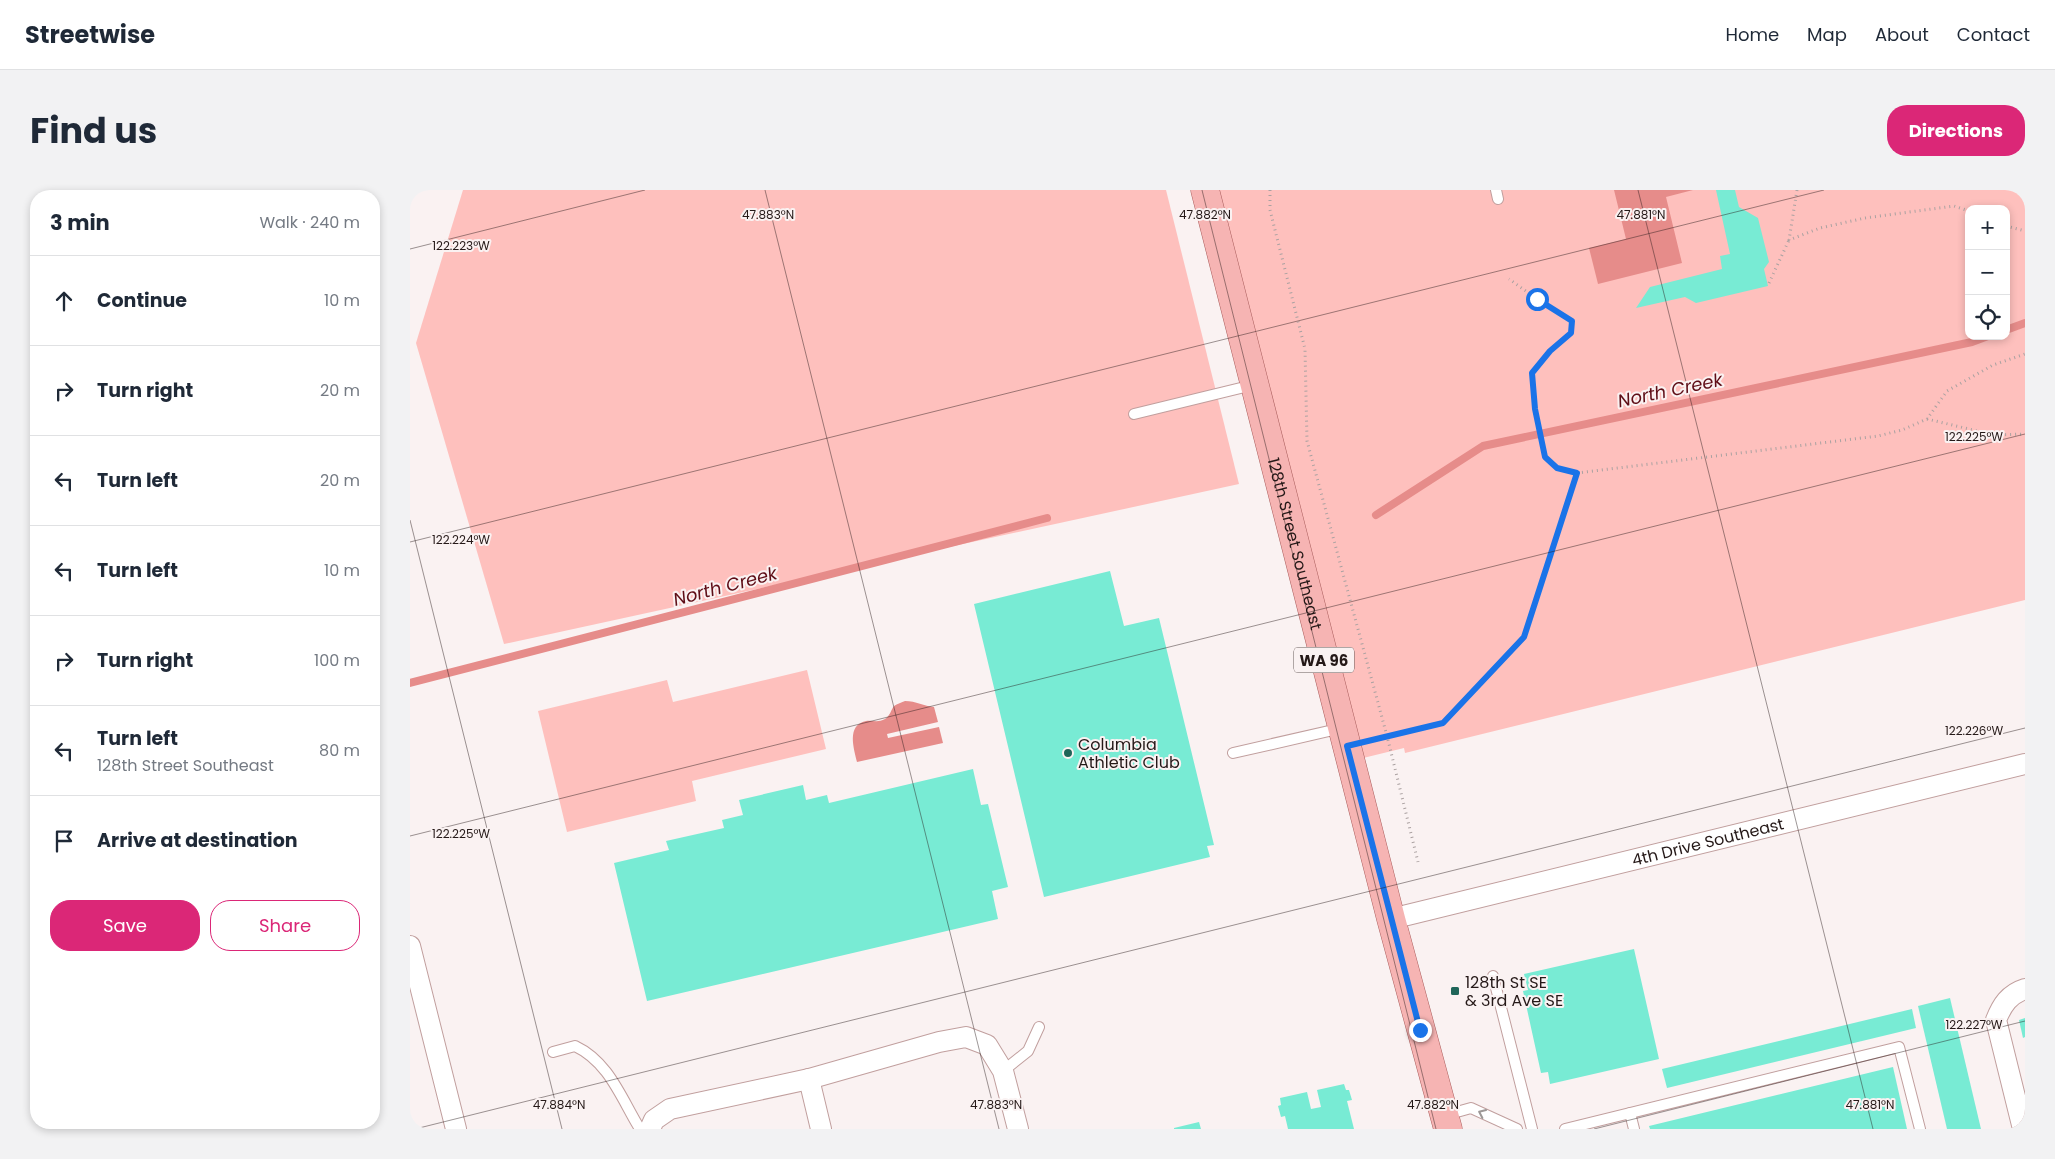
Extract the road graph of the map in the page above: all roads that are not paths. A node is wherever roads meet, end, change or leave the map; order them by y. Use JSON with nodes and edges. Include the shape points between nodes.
{"nodes":[{"id":1,"x":1205,"y":190,"type":"edge"},
{"id":2,"x":1254,"y":384,"type":"junction"},
{"id":3,"x":1134,"y":414,"type":"dead end"},
{"id":4,"x":1345,"y":737,"type":"junction"},
{"id":5,"x":1233,"y":752,"type":"dead end"},
{"id":6,"x":2025,"y":764,"type":"edge"},
{"id":7,"x":1391,"y":919,"type":"junction"},
{"id":8,"x":410,"y":946,"type":"edge"},
{"id":9,"x":1493,"y":976,"type":"dead end"},
{"id":10,"x":2025,"y":989,"type":"edge"},
{"id":11,"x":1039,"y":1027,"type":"dead end"},
{"id":12,"x":553,"y":1052,"type":"dead end"},
{"id":13,"x":1004,"y":1071,"type":"junction"},
{"id":14,"x":809,"y":1079,"type":"junction"},
{"id":15,"x":1630,"y":1113,"type":"junction"},
{"id":16,"x":1447,"y":1122,"type":"edge"},
{"id":17,"x":456,"y":1129,"type":"edge"},
{"id":18,"x":640,"y":1129,"type":"edge"},
{"id":19,"x":650,"y":1129,"type":"edge"},
{"id":20,"x":821,"y":1129,"type":"edge"},
{"id":21,"x":1018,"y":1129,"type":"edge"},
{"id":22,"x":1517,"y":1129,"type":"edge"},
{"id":23,"x":1532,"y":1129,"type":"edge"},
{"id":24,"x":1565,"y":1129,"type":"edge"},
{"id":25,"x":1634,"y":1129,"type":"edge"},
{"id":26,"x":1920,"y":1129,"type":"edge"},
{"id":27,"x":2023,"y":1129,"type":"edge"}],
"edges":[{"from":1,"to":2,"type":"main road","name":"128th Street Southeast","number":"WA 96"},
{"from":2,"to":3,"type":"lane"},
{"from":2,"to":4,"type":"main road","name":"128th Street Southeast","number":"WA 96"},
{"from":4,"to":5,"type":"lane"},
{"from":4,"to":7,"type":"main road","name":"128th Street Southeast","number":"WA 96"},
{"from":6,"to":7,"type":"street","name":"4th Drive Southeast"},
{"from":7,"to":16,"type":"main road","name":"128th Street Southeast","number":"WA 96"},
{"from":8,"to":17,"type":"street"},
{"from":9,"to":23,"type":"lane"},
{"from":10,"to":27,"type":"street","via":[[2004,1002],[1996,1020]]},
{"from":11,"to":13,"type":"lane","via":[[1028,1051]]},
{"from":12,"to":18,"type":"lane","via":[[575,1046],[589,1052],[605,1068]]},
{"from":13,"to":14,"type":"street","via":[[987,1045],[966,1036]]},
{"from":13,"to":21,"type":"street"},
{"from":14,"to":19,"type":"street","via":[[670,1109],[654,1120]]},
{"from":14,"to":20,"type":"street"},
{"from":15,"to":24,"type":"lane"},
{"from":15,"to":25,"type":"lane"},
{"from":15,"to":26,"type":"lane","via":[[1899,1047]]},
{"from":22,"to":16,"type":"lane","one_way":true,"via":[[1471,1108]]}]}
